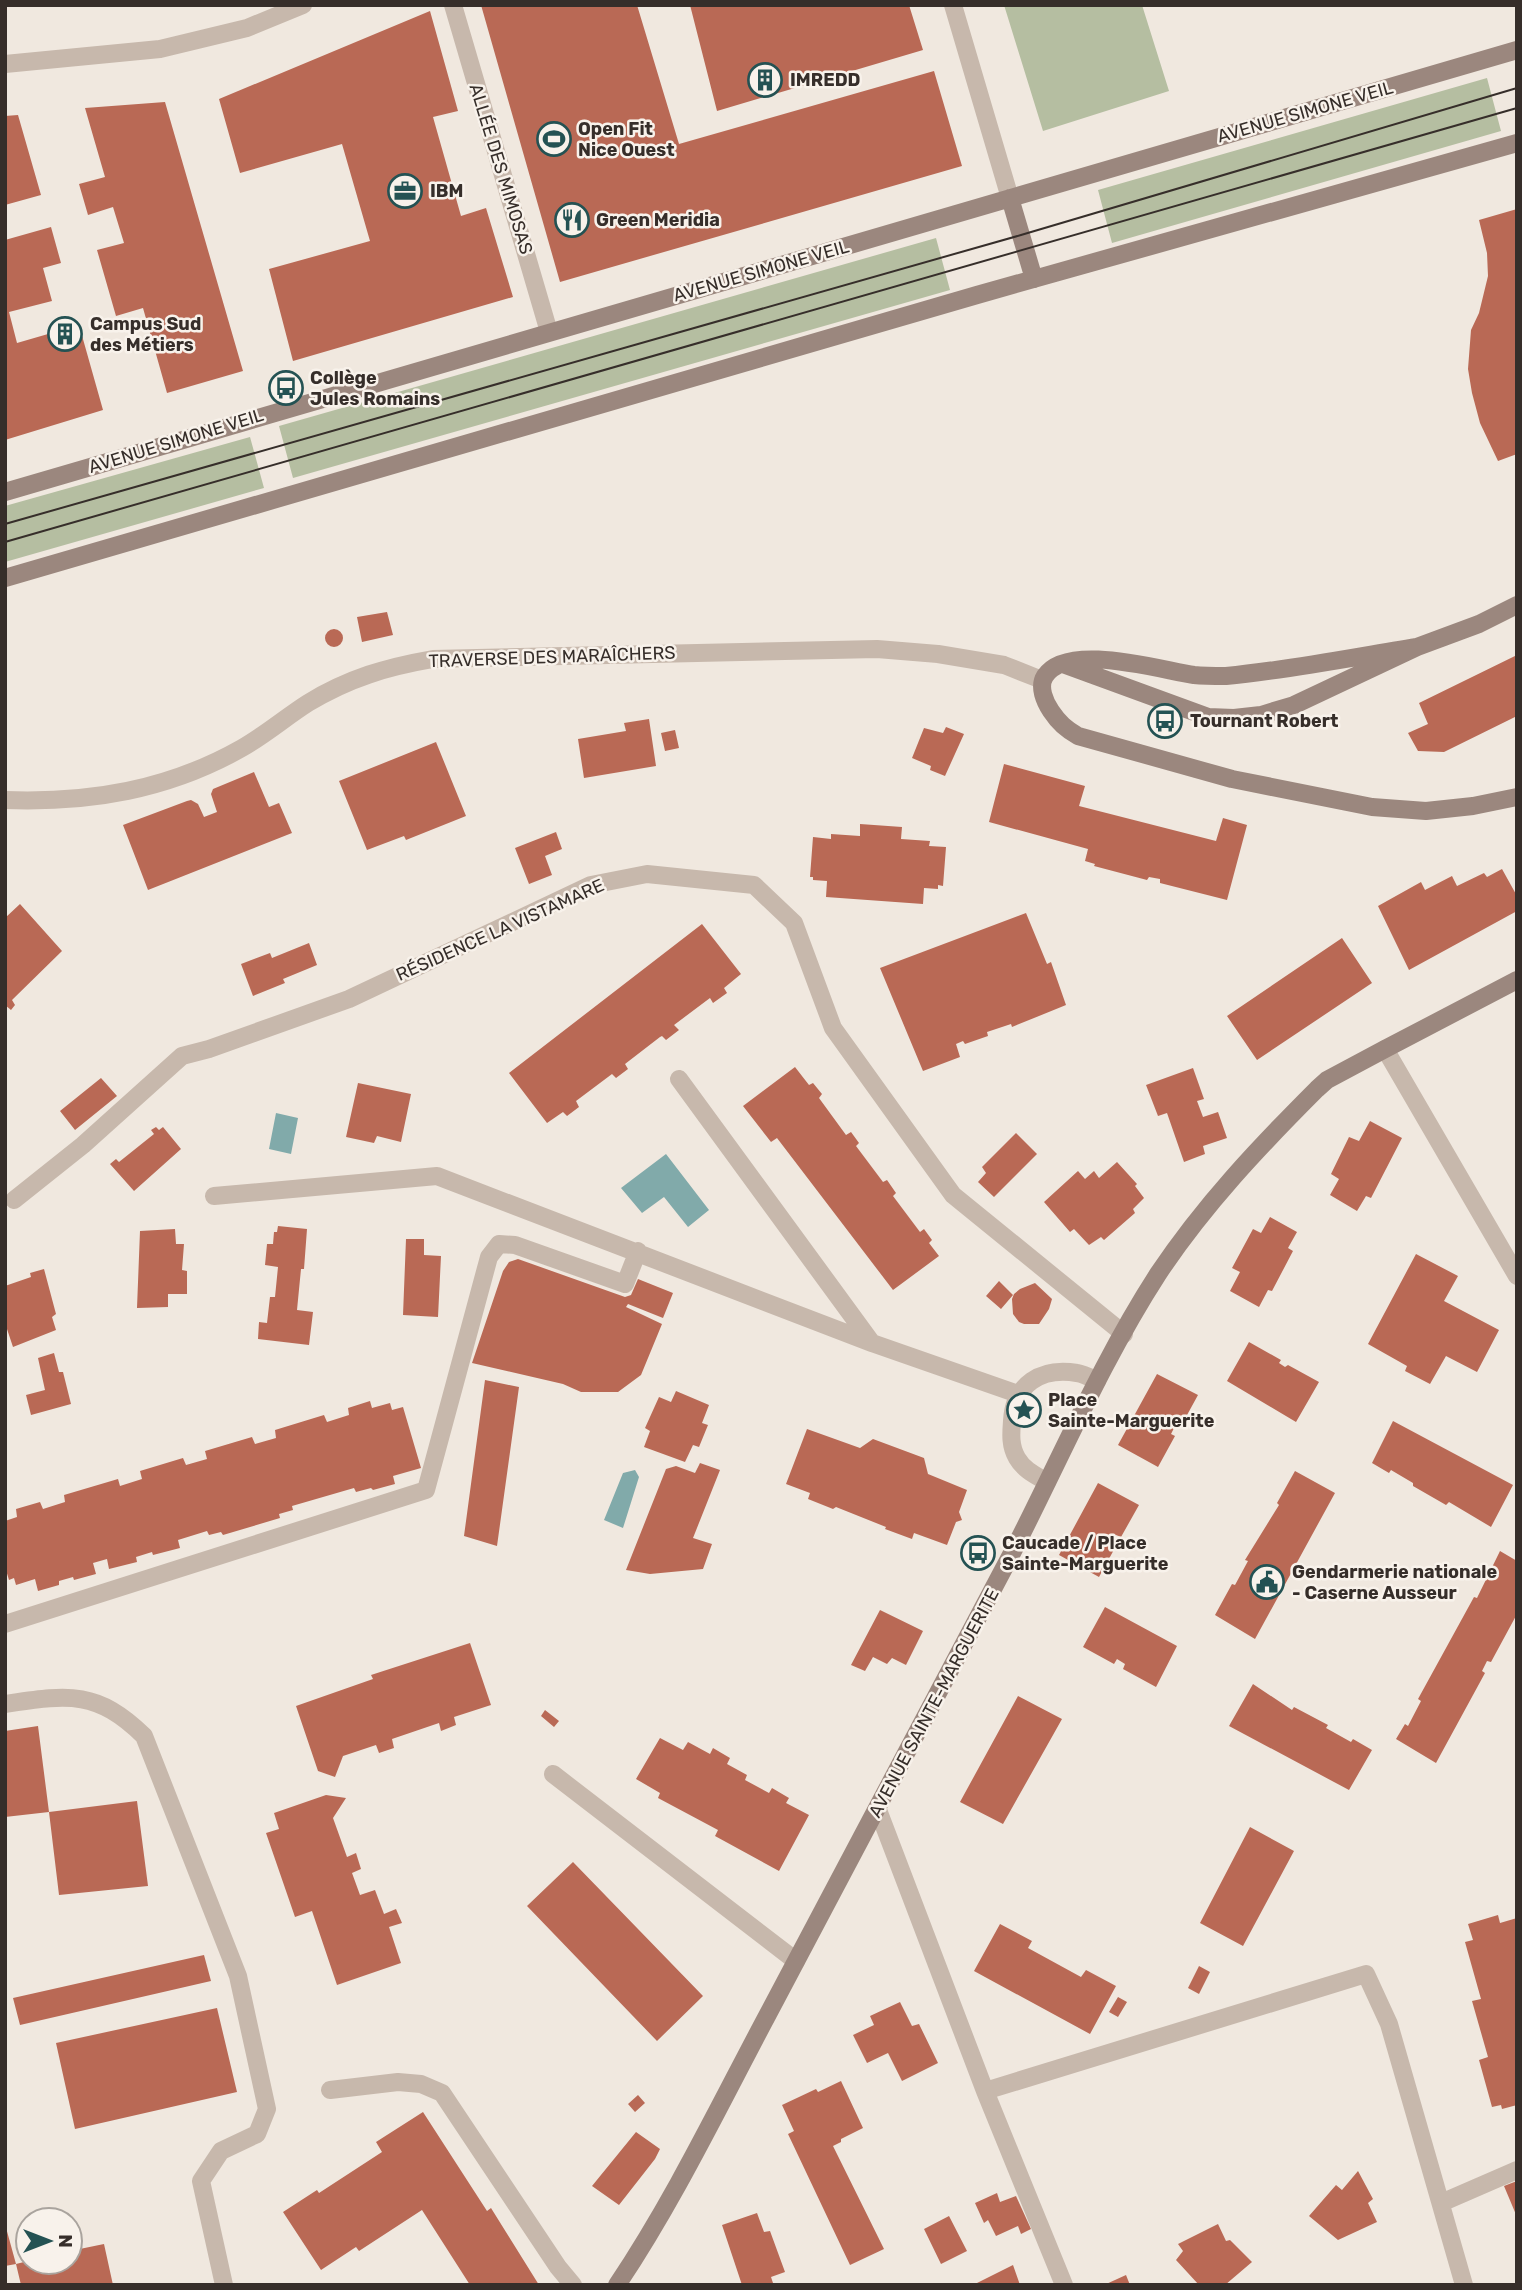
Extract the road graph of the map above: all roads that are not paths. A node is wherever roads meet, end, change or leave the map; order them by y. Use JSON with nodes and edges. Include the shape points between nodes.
{"nodes":[{"id":1,"x":303,"y":5,"type":"edge"},
{"id":2,"x":453,"y":5,"type":"edge"},
{"id":3,"x":953,"y":5,"type":"edge"},
{"id":4,"x":1517,"y":50,"type":"edge"},
{"id":5,"x":5,"y":64,"type":"edge"},
{"id":6,"x":1517,"y":143,"type":"edge"},
{"id":7,"x":1010,"y":198,"type":"junction"},
{"id":8,"x":1034,"y":279,"type":"junction"},
{"id":9,"x":549,"y":332,"type":"junction"},
{"id":10,"x":5,"y":492,"type":"edge"},
{"id":11,"x":5,"y":578,"type":"edge"},
{"id":12,"x":1517,"y":605,"type":"edge"},
{"id":13,"x":1417,"y":646,"type":"junction"},
{"id":14,"x":1063,"y":664,"type":"junction"},
{"id":15,"x":1042,"y":680,"type":"junction"},
{"id":16,"x":1517,"y":797,"type":"edge"},
{"id":17,"x":5,"y":800,"type":"edge"},
{"id":18,"x":1517,"y":980,"type":"edge"},
{"id":19,"x":1385,"y":1049,"type":"junction"},
{"id":20,"x":678,"y":1079,"type":"dead end"},
{"id":21,"x":214,"y":1196,"type":"dead end"},
{"id":22,"x":14,"y":1200,"type":"dead end"},
{"id":23,"x":638,"y":1251,"type":"junction"},
{"id":24,"x":1517,"y":1276,"type":"edge"},
{"id":25,"x":1124,"y":1334,"type":"junction"},
{"id":26,"x":872,"y":1343,"type":"junction"},
{"id":27,"x":1097,"y":1381,"type":"junction"},
{"id":28,"x":1018,"y":1394,"type":"junction"},
{"id":29,"x":1047,"y":1482,"type":"junction"},
{"id":30,"x":5,"y":1624,"type":"edge"},
{"id":31,"x":5,"y":1704,"type":"edge"},
{"id":32,"x":553,"y":1774,"type":"dead end"},
{"id":33,"x":878,"y":1810,"type":"junction"},
{"id":34,"x":796,"y":1961,"type":"junction"},
{"id":35,"x":330,"y":2090,"type":"dead end"},
{"id":36,"x":985,"y":2091,"type":"junction"},
{"id":37,"x":1517,"y":2170,"type":"edge"},
{"id":38,"x":1441,"y":2203,"type":"junction"},
{"id":39,"x":224,"y":2285,"type":"edge"},
{"id":40,"x":573,"y":2285,"type":"edge"},
{"id":41,"x":617,"y":2285,"type":"edge"},
{"id":42,"x":1064,"y":2285,"type":"edge"},
{"id":43,"x":1464,"y":2285,"type":"edge"}],
"edges":[{"from":1,"to":5,"type":"street","via":[[247,28],[160,49]]},
{"from":2,"to":9,"type":"street","name":"ALLÉE DES MIMOSAS"},
{"from":3,"to":7,"type":"street"},
{"from":4,"to":7,"type":"main road","name":"AVENUE SIMONE VEIL"},
{"from":6,"to":8,"type":"main road"},
{"from":7,"to":8,"type":"main road"},
{"from":7,"to":9,"type":"main road","name":"AVENUE SIMONE VEIL"},
{"from":8,"to":11,"type":"main road"},
{"from":9,"to":10,"type":"main road","name":"AVENUE SIMONE VEIL"},
{"from":12,"to":13,"type":"main road"},
{"from":13,"to":14,"type":"main road","via":[[1223,676],[1197,676],[1104,659]]},
{"from":13,"to":14,"type":"main road","via":[[1294,705],[1234,718],[1208,717]]},
{"from":14,"to":15,"type":"main road"},
{"from":15,"to":16,"type":"main road","via":[[1048,707],[1063,727],[1078,736],[1232,779],[1371,807],[1426,811]]},
{"from":15,"to":17,"type":"street","name":"TRAVERSE DES MARAÎCHERS","via":[[1004,666],[877,649],[433,659],[351,679],[244,747],[162,784],[73,799]]},
{"from":18,"to":19,"type":"main road","name":"AVENUE SAINTE-MARGUERITE"},
{"from":19,"to":24,"type":"street"},
{"from":19,"to":25,"type":"main road","name":"AVENUE SAINTE-MARGUERITE","via":[[1327,1080],[1254,1152],[1172,1254]]},
{"from":20,"to":26,"type":"street"},
{"from":21,"to":23,"type":"street","via":[[438,1176]]},
{"from":22,"to":25,"type":"street","name":"RÉSIDENCE LA VISTAMARE","via":[[181,1056],[349,999],[591,885],[647,874],[754,885],[794,923],[833,1028],[953,1195]]},
{"from":23,"to":26,"type":"street"},
{"from":23,"to":30,"type":"street","via":[[625,1284],[515,1245],[499,1244],[489,1257],[426,1490]]},
{"from":25,"to":27,"type":"main road","name":"AVENUE SAINTE-MARGUERITE"},
{"from":26,"to":28,"type":"street"},
{"from":27,"to":28,"type":"street","via":[[1079,1373],[1059,1372],[1029,1380]]},
{"from":27,"to":29,"type":"main road","name":"AVENUE SAINTE-MARGUERITE"},
{"from":28,"to":29,"type":"street","via":[[1012,1415],[1012,1447],[1028,1471]]},
{"from":29,"to":33,"type":"main road","name":"AVENUE SAINTE-MARGUERITE"},
{"from":31,"to":39,"type":"street","via":[[57,1696],[96,1702],[128,1720],[144,1736],[239,1976],[267,2109],[257,2134],[221,2151],[201,2181]]},
{"from":32,"to":34,"type":"street"},
{"from":33,"to":34,"type":"main road","name":"AVENUE SAINTE-MARGUERITE"},
{"from":33,"to":36,"type":"street"},
{"from":34,"to":41,"type":"main road","name":"AVENUE SAINTE-MARGUERITE","via":[[670,2197]]},
{"from":35,"to":40,"type":"street","via":[[398,2082],[421,2084],[442,2093]]},
{"from":36,"to":38,"type":"street","via":[[1366,1974],[1390,2024]]},
{"from":36,"to":42,"type":"street"},
{"from":37,"to":38,"type":"street"},
{"from":38,"to":43,"type":"street"}]}
